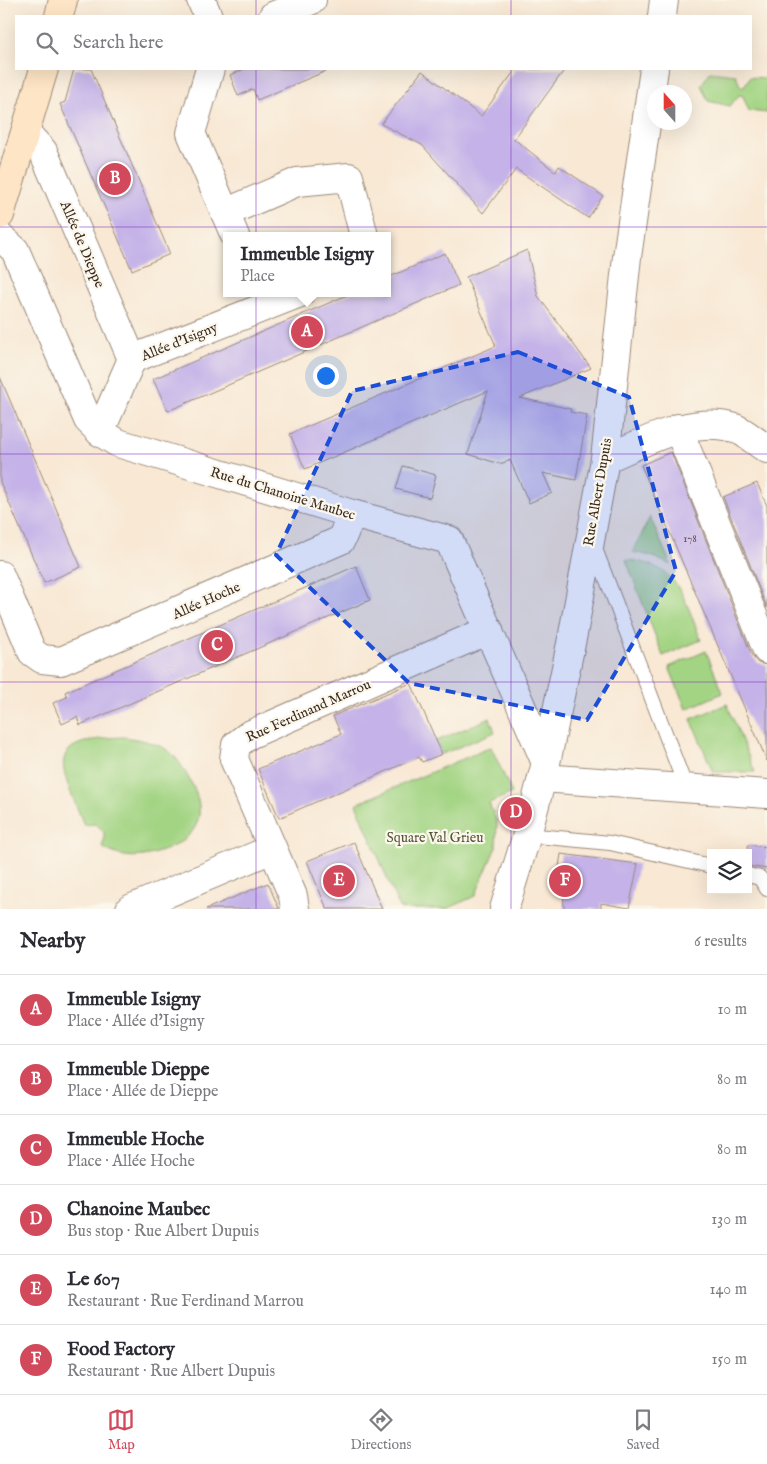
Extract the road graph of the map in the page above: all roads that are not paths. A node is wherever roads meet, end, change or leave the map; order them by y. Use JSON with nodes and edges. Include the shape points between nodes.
{"nodes":[{"id":1,"x":64,"y":0,"type":"edge"},
{"id":2,"x":201,"y":0,"type":"edge"},
{"id":3,"x":312,"y":0,"type":"edge"},
{"id":4,"x":664,"y":0,"type":"edge"},
{"id":5,"x":59,"y":15,"type":"edge"},
{"id":6,"x":208,"y":15,"type":"edge"},
{"id":7,"x":275,"y":15,"type":"edge"},
{"id":8,"x":662,"y":15,"type":"edge"},
{"id":9,"x":44,"y":70,"type":"edge"},
{"id":10,"x":210,"y":70,"type":"edge"},
{"id":11,"x":654,"y":70,"type":"edge"},
{"id":12,"x":26,"y":133,"type":"junction"},
{"id":13,"x":0,"y":215,"type":"edge"},
{"id":14,"x":230,"y":224,"type":"edge"},
{"id":15,"x":363,"y":232,"type":"edge"},
{"id":16,"x":0,"y":237,"type":"edge"},
{"id":17,"x":279,"y":297,"type":"edge"},
{"id":18,"x":264,"y":300,"type":"edge"},
{"id":19,"x":132,"y":360,"type":"junction"},
{"id":20,"x":678,"y":428,"type":"junction"},
{"id":21,"x":100,"y":432,"type":"junction"},
{"id":22,"x":767,"y":450,"type":"edge"},
{"id":23,"x":605,"y":458,"type":"junction"},
{"id":24,"x":352,"y":514,"type":"junction"},
{"id":25,"x":590,"y":536,"type":"junction"},
{"id":26,"x":0,"y":575,"type":"edge"},
{"id":27,"x":489,"y":630,"type":"junction"},
{"id":28,"x":767,"y":650,"type":"edge"},
{"id":29,"x":544,"y":771,"type":"junction"},
{"id":30,"x":686,"y":788,"type":"junction"},
{"id":31,"x":767,"y":794,"type":"edge"},
{"id":32,"x":527,"y":835,"type":"junction"},
{"id":33,"x":272,"y":849,"type":"junction"},
{"id":34,"x":707,"y":865,"type":"edge"},
{"id":35,"x":752,"y":876,"type":"edge"},
{"id":36,"x":767,"y":889,"type":"edge"},
{"id":37,"x":130,"y":909,"type":"edge"},
{"id":38,"x":295,"y":909,"type":"edge"},
{"id":39,"x":504,"y":909,"type":"edge"}],
"edges":[{"from":1,"to":5,"type":"street"},
{"from":2,"to":6,"type":"street"},
{"from":3,"to":7,"type":"street"},
{"from":4,"to":8,"type":"street"},
{"from":9,"to":12,"type":"street"},
{"from":10,"to":14,"type":"street","via":[[191,133]]},
{"from":11,"to":23,"type":"street","name":"Rue Albert Dupuis","via":[[627,257]]},
{"from":12,"to":13,"type":"street"},
{"from":12,"to":19,"type":"street","name":"Allée de Dieppe","via":[[43,150]]},
{"from":14,"to":15,"type":"street","via":[[297,182],[349,177]]},
{"from":16,"to":21,"type":"street","name":"Rue du Chanoine Maubec","via":[[16,250],[88,420]]},
{"from":17,"to":18,"type":"street","name":"Allée d'Isigny"},
{"from":18,"to":19,"type":"street","name":"Allée d'Isigny"},
{"from":19,"to":21,"type":"street","name":"Allée d'Isigny"},
{"from":20,"to":22,"type":"street","via":[[696,425],[735,428]]},
{"from":20,"to":23,"type":"street"},
{"from":20,"to":28,"type":"street"},
{"from":21,"to":24,"type":"street","name":"Rue du Chanoine Maubec","via":[[118,443]]},
{"from":23,"to":25,"type":"street","name":"Rue Albert Dupuis"},
{"from":24,"to":26,"type":"street","name":"Allée Hoche","via":[[341,540],[61,661],[42,659],[32,652]]},
{"from":24,"to":27,"type":"street","name":"Rue du Chanoine Maubec","via":[[449,540]]},
{"from":25,"to":29,"type":"street","name":"Rue Albert Dupuis"},
{"from":25,"to":30,"type":"lane"},
{"from":27,"to":29,"type":"street","name":"Rue du Chanoine Maubec"},
{"from":27,"to":33,"type":"street","name":"Rue Ferdinand Marrou","via":[[249,735],[236,745],[234,759]]},
{"from":29,"to":30,"type":"street"},
{"from":29,"to":32,"type":"street","name":"Rue Albert Dupuis"},
{"from":30,"to":31,"type":"street"},
{"from":32,"to":34,"type":"lane","via":[[610,843]]},
{"from":32,"to":39,"type":"street","name":"Rue Albert Dupuis"},
{"from":33,"to":37,"type":"street"},
{"from":33,"to":38,"type":"street","name":"Rue Ferdinand Marrou","via":[[293,896]]},
{"from":35,"to":36,"type":"lane","via":[[760,878]]}]}
